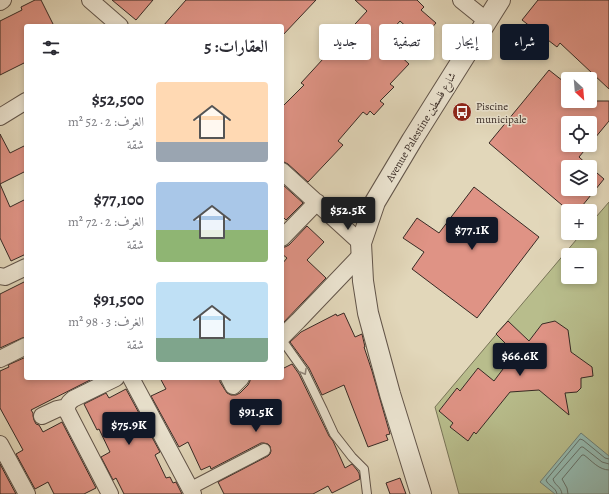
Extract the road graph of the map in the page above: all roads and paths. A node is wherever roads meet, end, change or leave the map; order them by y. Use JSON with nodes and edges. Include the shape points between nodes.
{"nodes":[{"id":1,"x":3,"y":0,"type":"edge"},
{"id":2,"x":90,"y":0,"type":"edge"},
{"id":3,"x":461,"y":0,"type":"edge"},
{"id":4,"x":500,"y":0,"type":"edge"},
{"id":5,"x":0,"y":2,"type":"edge"},
{"id":6,"x":487,"y":20,"type":"junction"},
{"id":7,"x":118,"y":24,"type":"edge"},
{"id":8,"x":24,"y":102,"type":"edge"},
{"id":9,"x":0,"y":117,"type":"edge"},
{"id":10,"x":284,"y":173,"type":"edge"},
{"id":11,"x":317,"y":202,"type":"junction"},
{"id":12,"x":284,"y":236,"type":"edge"},
{"id":13,"x":361,"y":248,"type":"junction"},
{"id":14,"x":24,"y":268,"type":"edge"},
{"id":15,"x":0,"y":276,"type":"edge"},
{"id":16,"x":284,"y":334,"type":"edge"},
{"id":17,"x":284,"y":343,"type":"edge"},
{"id":18,"x":24,"y":347,"type":"edge"},
{"id":19,"x":0,"y":359,"type":"edge"},
{"id":20,"x":112,"y":380,"type":"edge"},
{"id":21,"x":132,"y":380,"type":"edge"},
{"id":22,"x":230,"y":380,"type":"edge"},
{"id":23,"x":239,"y":380,"type":"edge"},
{"id":24,"x":67,"y":407,"type":"junction"},
{"id":25,"x":42,"y":416,"type":"dead end"},
{"id":26,"x":0,"y":444,"type":"edge"},
{"id":27,"x":264,"y":450,"type":"dead end"},
{"id":28,"x":192,"y":491,"type":"edge"},
{"id":29,"x":106,"y":493,"type":"edge"},
{"id":30,"x":27,"y":494,"type":"edge"},
{"id":31,"x":367,"y":494,"type":"edge"},
{"id":32,"x":421,"y":494,"type":"edge"}],
"edges":[{"from":1,"to":5,"type":"street"},
{"from":2,"to":7,"type":"street"},
{"from":3,"to":6,"type":"street"},
{"from":4,"to":6,"type":"street","name":"Avenue Palestine شارع فلسطين"},
{"from":6,"to":13,"type":"street","name":"Avenue Palestine شارع فلسطين","via":[[376,202]]},
{"from":8,"to":9,"type":"street"},
{"from":10,"to":11,"type":"street"},
{"from":11,"to":12,"type":"street"},
{"from":11,"to":13,"type":"street"},
{"from":13,"to":16,"type":"street"},
{"from":13,"to":32,"type":"street","name":"Avenue Palestine شارع فلسطين","via":[[368,313]]},
{"from":14,"to":15,"type":"street","via":[[5,277]]},
{"from":17,"to":31,"type":"lane","one_way":true,"via":[[304,371],[334,434],[364,469]]},
{"from":18,"to":19,"type":"street"},
{"from":20,"to":24,"type":"street","via":[[73,399]]},
{"from":21,"to":28,"type":"street"},
{"from":22,"to":23,"type":"street","via":[[233,386]]},
{"from":24,"to":25,"type":"street","via":[[57,408]]},
{"from":24,"to":29,"type":"street"},
{"from":26,"to":30,"type":"street"},
{"from":27,"to":28,"type":"street"}]}
